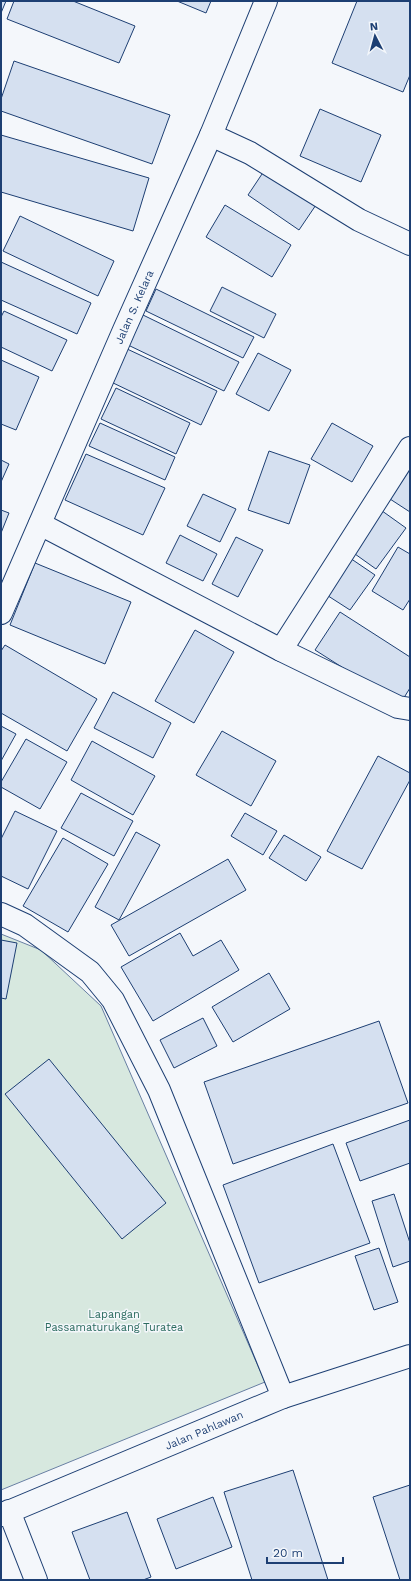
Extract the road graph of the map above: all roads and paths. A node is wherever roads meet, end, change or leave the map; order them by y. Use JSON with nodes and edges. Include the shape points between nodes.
{"nodes":[{"id":1,"x":266,"y":1,"type":"edge"},
{"id":2,"x":211,"y":135,"type":"junction"},
{"id":3,"x":410,"y":244,"type":"edge"},
{"id":4,"x":409,"y":451,"type":"edge"},
{"id":5,"x":40,"y":524,"type":"junction"},
{"id":6,"x":1,"y":613,"type":"edge"},
{"id":7,"x":281,"y":650,"type":"junction"},
{"id":8,"x":410,"y":709,"type":"edge"},
{"id":9,"x":1,"y":914,"type":"edge"},
{"id":10,"x":410,"y":1356,"type":"edge"},
{"id":11,"x":283,"y":1396,"type":"junction"},
{"id":12,"x":5,"y":1513,"type":"edge"},
{"id":13,"x":36,"y":1580,"type":"edge"}],
"edges":[{"from":1,"to":2,"type":"main road","name":"Jalan S. Kelara"},
{"from":2,"to":3,"type":"main road","via":[[250,153],[359,220]]},
{"from":2,"to":5,"type":"main road","name":"Jalan S. Kelara"},
{"from":4,"to":7,"type":"main road"},
{"from":5,"to":6,"type":"main road","name":"Jalan S. Kelara"},
{"from":5,"to":7,"type":"main road"},
{"from":7,"to":8,"type":"main road","via":[[398,707]]},
{"from":9,"to":11,"type":"main road","via":[[25,924],[90,972],[112,1000],[159,1090]]},
{"from":10,"to":11,"type":"main road","name":"Jalan Pahlawan"},
{"from":11,"to":12,"type":"main road","name":"Jalan Pahlawan"},
{"from":12,"to":13,"type":"main road"}]}
